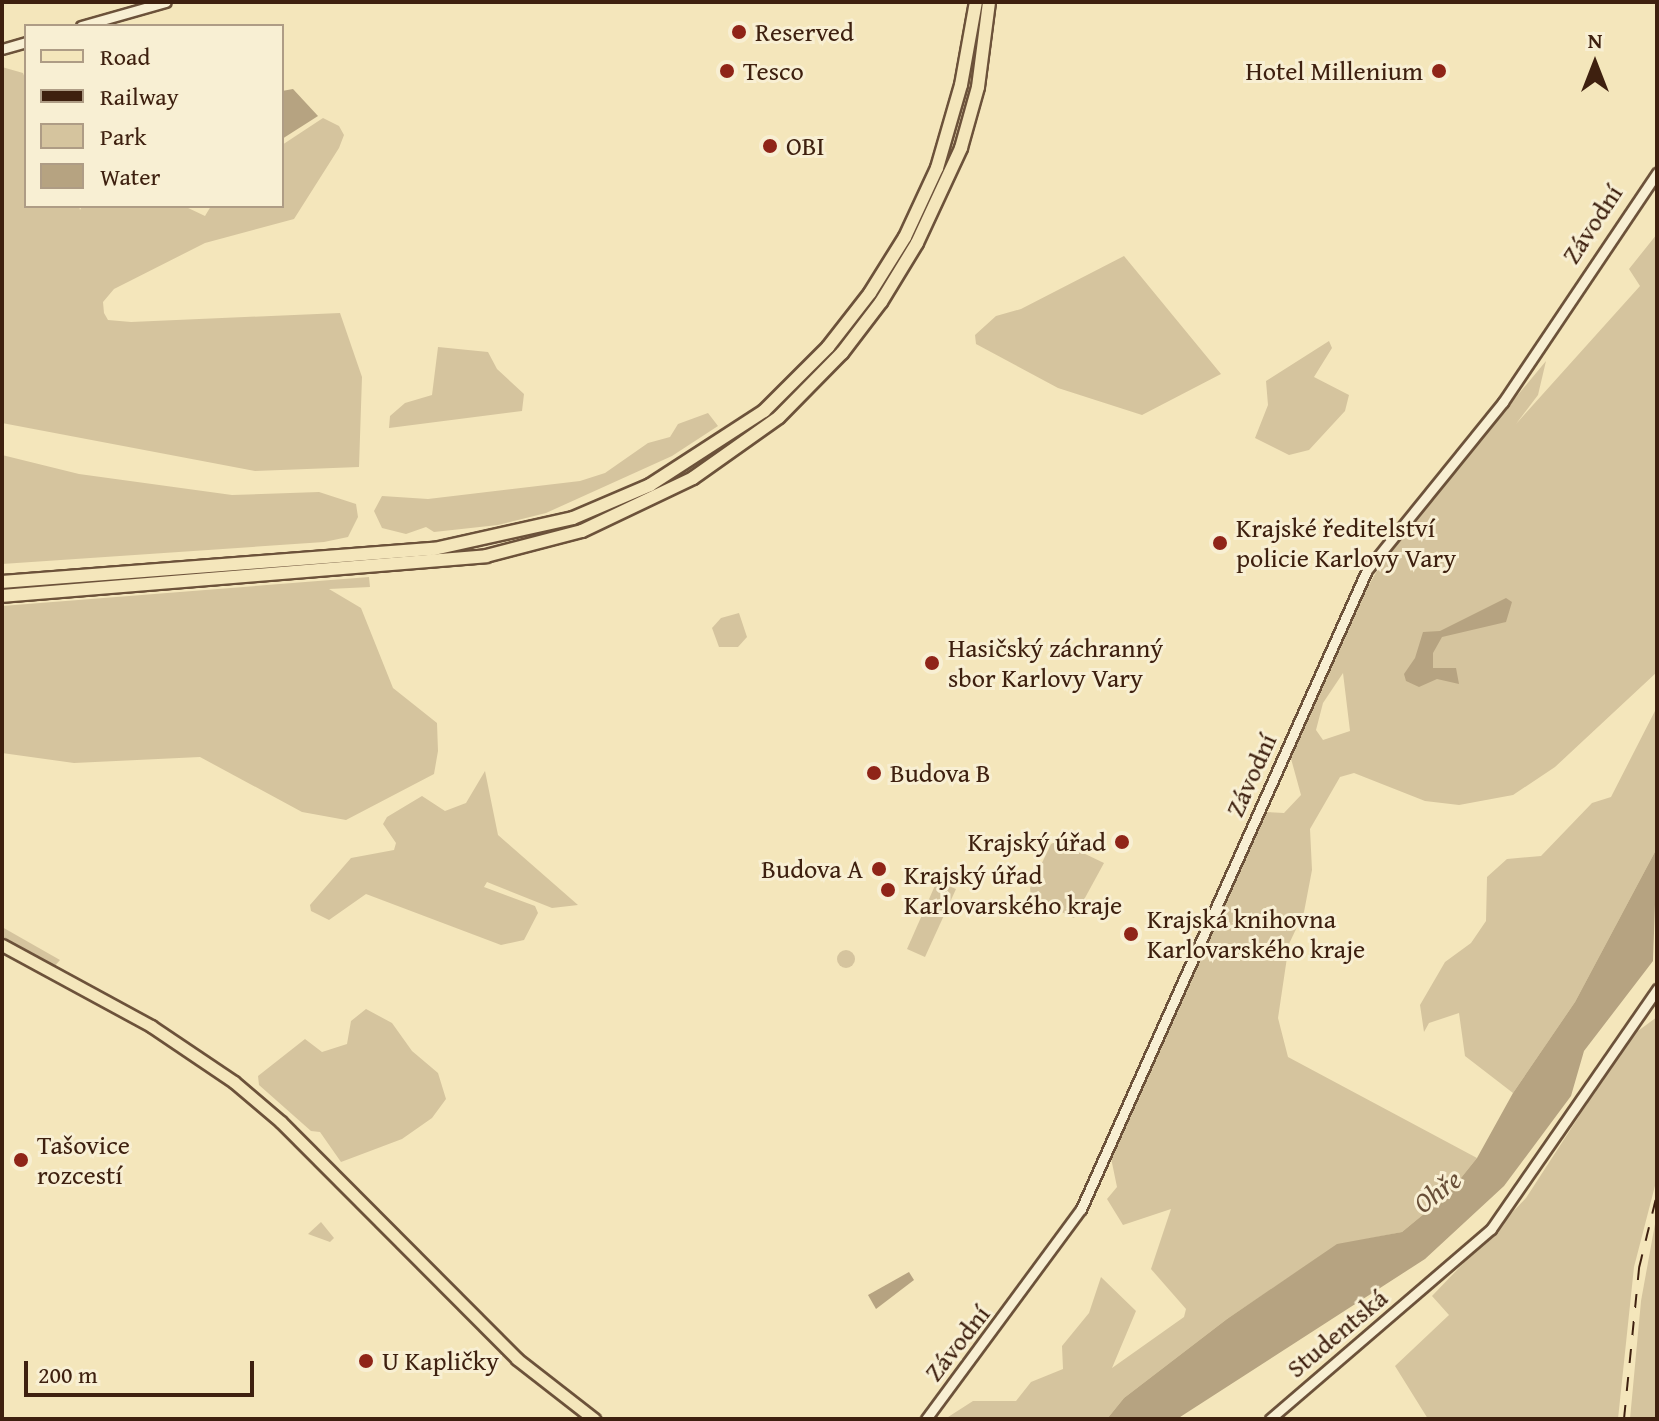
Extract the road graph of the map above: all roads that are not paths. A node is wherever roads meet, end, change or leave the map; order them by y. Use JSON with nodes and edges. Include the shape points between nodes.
{"nodes":[{"id":1,"x":166,"y":2,"type":"edge"},
{"id":2,"x":976,"y":2,"type":"edge"},
{"id":3,"x":989,"y":2,"type":"edge"},
{"id":4,"x":88,"y":24,"type":"edge"},
{"id":5,"x":24,"y":43,"type":"edge"},
{"id":6,"x":2,"y":49,"type":"edge"},
{"id":7,"x":1657,"y":173,"type":"edge"},
{"id":8,"x":2,"y":582,"type":"edge"},
{"id":9,"x":2,"y":596,"type":"edge"},
{"id":10,"x":2,"y":945,"type":"edge"},
{"id":11,"x":1657,"y":989,"type":"edge"},
{"id":12,"x":594,"y":1419,"type":"edge"},
{"id":13,"x":926,"y":1419,"type":"edge"},
{"id":14,"x":1270,"y":1419,"type":"edge"}],
"edges":[{"from":1,"to":4,"type":"street"},
{"from":2,"to":8,"type":"highway","via":[[946,140],[905,237],[870,293],[828,347],[764,411],[650,485],[573,518],[497,538],[389,553]]},
{"from":3,"to":9,"type":"highway","via":[[978,87],[961,148],[917,243],[881,302],[842,353],[779,417],[660,496],[582,531],[486,556]]},
{"from":5,"to":6,"type":"street"},
{"from":7,"to":13,"type":"street","name":"Závodní","via":[[1503,402],[1367,570],[1081,1209]]},
{"from":10,"to":12,"type":"main road","via":[[151,1026],[234,1082],[281,1122],[499,1343]]},
{"from":11,"to":14,"type":"street","name":"Studentská","via":[[1491,1229]]}]}
